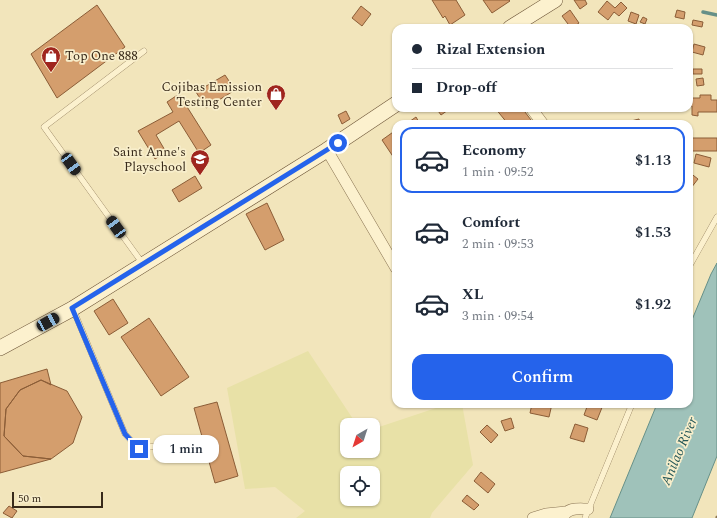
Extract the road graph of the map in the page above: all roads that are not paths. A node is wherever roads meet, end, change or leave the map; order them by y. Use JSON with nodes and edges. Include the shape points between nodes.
{"nodes":[{"id":1,"x":555,"y":0,"type":"edge"},
{"id":2,"x":516,"y":24,"type":"edge"},
{"id":3,"x":144,"y":52,"type":"dead end"},
{"id":4,"x":392,"y":107,"type":"edge"},
{"id":5,"x":327,"y":150,"type":"junction"},
{"id":6,"x":717,"y":217,"type":"edge"},
{"id":7,"x":693,"y":259,"type":"edge"},
{"id":8,"x":392,"y":261,"type":"edge"},
{"id":9,"x":143,"y":265,"type":"junction"},
{"id":10,"x":72,"y":308,"type":"junction"},
{"id":11,"x":0,"y":348,"type":"edge"},
{"id":12,"x":630,"y":408,"type":"edge"},
{"id":13,"x":192,"y":439,"type":"dead end"},
{"id":14,"x":586,"y":514,"type":"edge"},
{"id":15,"x":564,"y":515,"type":"edge"},
{"id":16,"x":533,"y":518,"type":"edge"}],
"edges":[{"from":1,"to":2,"type":"street"},
{"from":3,"to":9,"type":"lane","via":[[44,127]]},
{"from":4,"to":5,"type":"street"},
{"from":5,"to":8,"type":"street"},
{"from":5,"to":9,"type":"street"},
{"from":6,"to":7,"type":"lane"},
{"from":9,"to":10,"type":"street"},
{"from":10,"to":11,"type":"street"},
{"from":10,"to":13,"type":"lane","via":[[125,434],[134,444],[139,449]]},
{"from":12,"to":14,"type":"lane"},
{"from":14,"to":15,"type":"street","via":[[576,509]]},
{"from":15,"to":16,"type":"street","via":[[546,514]]}]}
